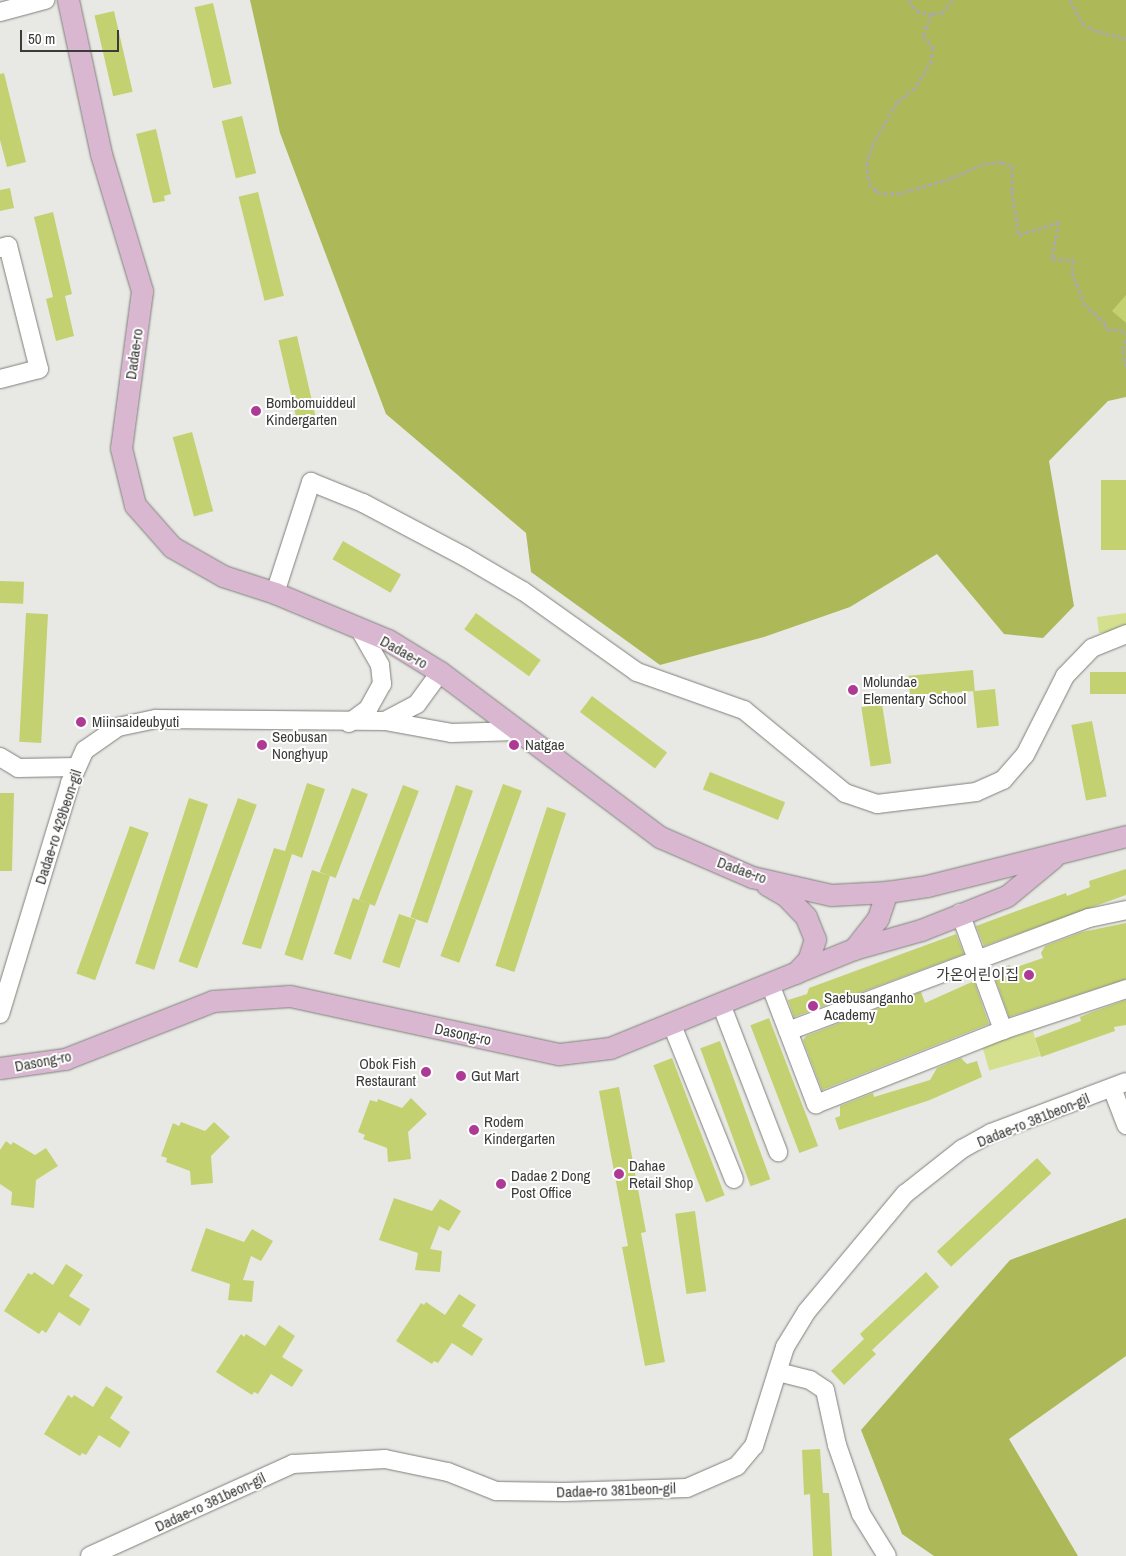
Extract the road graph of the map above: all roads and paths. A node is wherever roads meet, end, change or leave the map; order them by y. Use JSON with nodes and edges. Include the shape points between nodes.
{"nodes":[{"id":1,"x":45,"y":0,"type":"edge"},
{"id":2,"x":68,"y":0,"type":"edge"},
{"id":3,"x":909,"y":0,"type":"edge"},
{"id":4,"x":953,"y":0,"type":"edge"},
{"id":5,"x":1070,"y":0,"type":"edge"},
{"id":6,"x":0,"y":12,"type":"edge"},
{"id":7,"x":932,"y":14,"type":"junction"},
{"id":8,"x":1126,"y":38,"type":"edge"},
{"id":9,"x":0,"y":248,"type":"edge"},
{"id":10,"x":1126,"y":335,"type":"edge"},
{"id":11,"x":1126,"y":340,"type":"edge"},
{"id":12,"x":1126,"y":367,"type":"edge"},
{"id":13,"x":0,"y":379,"type":"edge"},
{"id":14,"x":275,"y":593,"type":"junction"},
{"id":15,"x":360,"y":630,"type":"junction"},
{"id":16,"x":1126,"y":634,"type":"edge"},
{"id":17,"x":440,"y":672,"type":"junction"},
{"id":18,"x":385,"y":721,"type":"junction"},
{"id":19,"x":350,"y":723,"type":"junction"},
{"id":20,"x":519,"y":731,"type":"junction"},
{"id":21,"x":0,"y":757,"type":"edge"},
{"id":22,"x":77,"y":767,"type":"junction"},
{"id":23,"x":1126,"y":836,"type":"edge"},
{"id":24,"x":1058,"y":855,"type":"junction"},
{"id":25,"x":752,"y":876,"type":"junction"},
{"id":26,"x":887,"y":892,"type":"junction"},
{"id":27,"x":1126,"y":910,"type":"edge"},
{"id":28,"x":960,"y":913,"type":"junction"},
{"id":29,"x":854,"y":949,"type":"junction"},
{"id":30,"x":978,"y":962,"type":"junction"},
{"id":31,"x":796,"y":973,"type":"junction"},
{"id":32,"x":770,"y":984,"type":"junction"},
{"id":33,"x":1126,"y":989,"type":"edge"},
{"id":34,"x":720,"y":1004,"type":"junction"},
{"id":35,"x":0,"y":1014,"type":"edge"},
{"id":36,"x":672,"y":1025,"type":"junction"},
{"id":37,"x":1003,"y":1030,"type":"junction"},
{"id":38,"x":788,"y":1031,"type":"junction"},
{"id":39,"x":0,"y":1068,"type":"edge"},
{"id":40,"x":1119,"y":1085,"type":"edge"},
{"id":41,"x":1126,"y":1125,"type":"edge"},
{"id":42,"x":778,"y":1152,"type":"dead end"},
{"id":43,"x":734,"y":1179,"type":"dead end"},
{"id":44,"x":778,"y":1372,"type":"junction"},
{"id":45,"x":90,"y":1556,"type":"edge"},
{"id":46,"x":887,"y":1556,"type":"edge"}],
"edges":[{"from":1,"to":6,"type":"street"},
{"from":2,"to":14,"type":"main road","name":"Dadae-ro","via":[[101,154],[142,291],[122,448],[135,505],[172,547],[223,576]]},
{"from":3,"to":7,"type":"path","via":[[916,11]]},
{"from":4,"to":7,"type":"path","via":[[941,13]]},
{"from":5,"to":8,"type":"path","via":[[1082,23],[1093,30]]},
{"from":7,"to":10,"type":"path","via":[[923,36],[933,47],[932,60],[915,88],[897,103],[874,143],[867,163],[869,183],[877,192],[897,194],[943,181],[985,164],[1001,162],[1013,167],[1012,191],[1019,235],[1058,222],[1052,259],[1074,260],[1072,272],[1084,304],[1105,323],[1107,330],[1120,329]]},
{"from":9,"to":13,"type":"street","via":[[8,246],[39,370]]},
{"from":11,"to":12,"type":"path","via":[[1123,351]]},
{"from":14,"to":15,"type":"main road","name":"Dadae-ro"},
{"from":14,"to":16,"type":"street","via":[[311,482],[363,503],[465,557],[523,591],[637,672],[744,710],[845,793],[877,804],[976,792],[1003,780],[1024,755],[1065,676],[1092,648]]},
{"from":15,"to":17,"type":"main road","name":"Dadae-ro","via":[[388,640]]},
{"from":15,"to":19,"type":"street","via":[[380,665],[382,684],[368,710]]},
{"from":17,"to":18,"type":"street","name":"Dadae-ro 429beon-gil","via":[[417,704]]},
{"from":17,"to":20,"type":"main road","name":"Dadae-ro"},
{"from":18,"to":19,"type":"street","name":"Dadae-ro 429beon-gil"},
{"from":18,"to":20,"type":"street","via":[[451,733]]},
{"from":19,"to":22,"type":"street","name":"Dadae-ro 429beon-gil","via":[[156,719],[118,727],[85,750]]},
{"from":20,"to":25,"type":"main road","name":"Dadae-ro","via":[[660,837]]},
{"from":21,"to":22,"type":"street","via":[[18,768]]},
{"from":22,"to":35,"type":"street","name":"Dadae-ro 429beon-gil"},
{"from":23,"to":24,"type":"main road","name":"Dadae-ro"},
{"from":24,"to":26,"type":"main road","name":"Dadae-ro","via":[[927,886]]},
{"from":24,"to":28,"type":"main road","via":[[1007,896]]},
{"from":25,"to":26,"type":"main road","name":"Dadae-ro","via":[[831,895]]},
{"from":25,"to":31,"type":"main road","via":[[786,896],[806,917],[815,939],[808,960]]},
{"from":26,"to":29,"type":"main road","name":"Dasong-ro","via":[[878,918]]},
{"from":27,"to":30,"type":"street","via":[[1089,918]]},
{"from":28,"to":29,"type":"main road","via":[[921,930]]},
{"from":28,"to":30,"type":"street"},
{"from":29,"to":31,"type":"main road","name":"Dasong-ro"},
{"from":30,"to":37,"type":"street"},
{"from":30,"to":38,"type":"street"},
{"from":31,"to":32,"type":"main road","name":"Dasong-ro"},
{"from":32,"to":34,"type":"main road","name":"Dasong-ro"},
{"from":32,"to":38,"type":"street"},
{"from":33,"to":37,"type":"street"},
{"from":34,"to":36,"type":"main road","name":"Dasong-ro"},
{"from":34,"to":42,"type":"street"},
{"from":36,"to":39,"type":"main road","name":"Dasong-ro","via":[[610,1048],[559,1054],[290,996],[213,1001],[65,1059]]},
{"from":36,"to":43,"type":"street"},
{"from":37,"to":38,"type":"street","via":[[816,1104]]},
{"from":40,"to":41,"type":"street"},
{"from":40,"to":44,"type":"street","name":"Dadae-ro 381beon-gil","via":[[991,1133],[962,1149],[905,1194],[807,1311],[785,1346]]},
{"from":44,"to":45,"type":"street","name":"Dadae-ro 381beon-gil","via":[[754,1446],[737,1466],[687,1488],[496,1491],[448,1472],[385,1459],[293,1464]]},
{"from":44,"to":46,"type":"street","via":[[810,1380],[825,1390],[837,1445],[861,1514]]}]}
